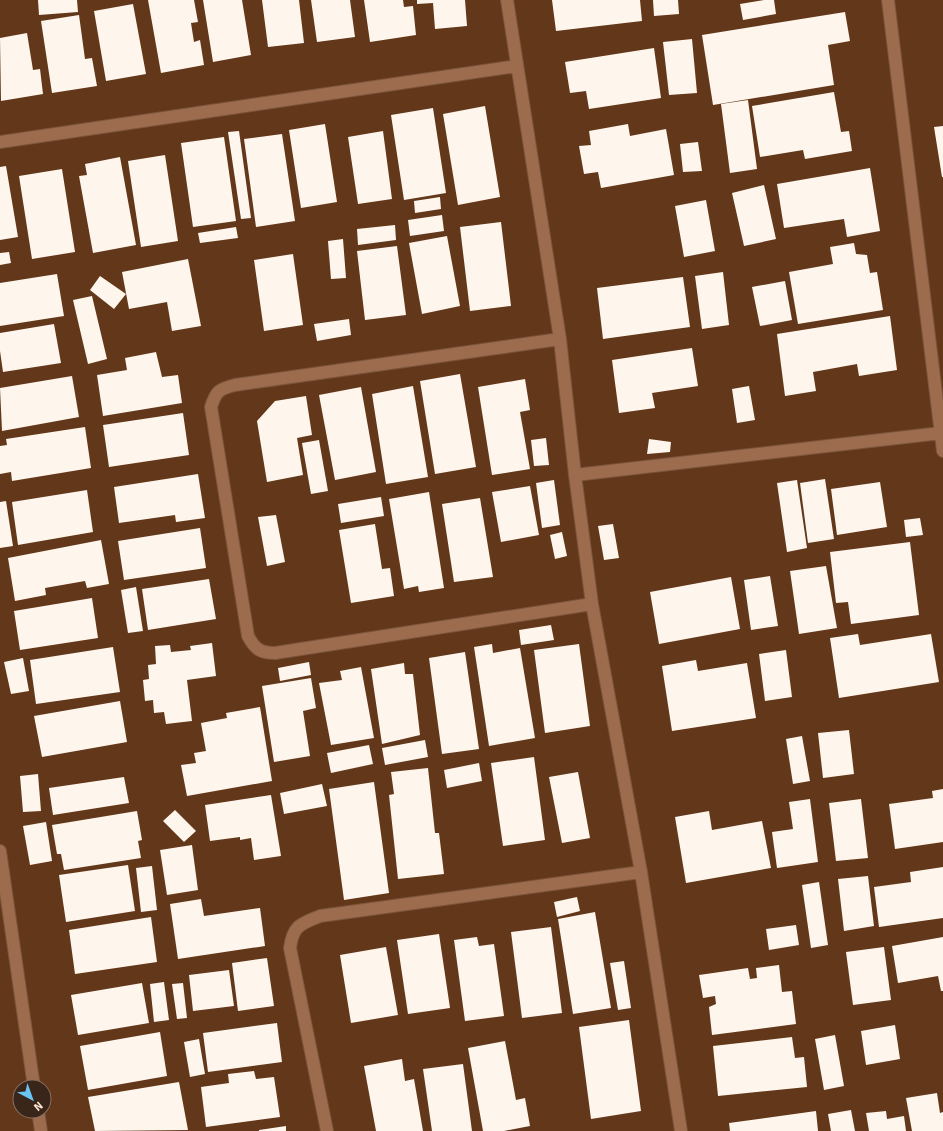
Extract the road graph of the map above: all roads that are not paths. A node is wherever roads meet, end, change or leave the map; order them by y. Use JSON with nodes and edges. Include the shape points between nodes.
{"nodes":[{"id":1,"x":507,"y":0,"type":"edge"},
{"id":2,"x":888,"y":0,"type":"edge"},
{"id":3,"x":517,"y":66,"type":"junction"},
{"id":4,"x":0,"y":142,"type":"edge"},
{"id":5,"x":560,"y":339,"type":"junction"},
{"id":6,"x":941,"y":433,"type":"junction"},
{"id":7,"x":943,"y":451,"type":"edge"},
{"id":8,"x":575,"y":475,"type":"junction"},
{"id":9,"x":592,"y":604,"type":"junction"},
{"id":10,"x":0,"y":852,"type":"edge"},
{"id":11,"x":641,"y":872,"type":"junction"},
{"id":12,"x":33,"y":1079,"type":"edge"},
{"id":13,"x":39,"y":1119,"type":"edge"},
{"id":14,"x":41,"y":1131,"type":"edge"},
{"id":15,"x":327,"y":1131,"type":"edge"},
{"id":16,"x":681,"y":1131,"type":"edge"}],
"edges":[{"from":1,"to":3,"type":"street"},
{"from":2,"to":6,"type":"street"},
{"from":3,"to":4,"type":"street"},
{"from":3,"to":5,"type":"street"},
{"from":5,"to":8,"type":"street"},
{"from":5,"to":9,"type":"street","via":[[235,385],[223,388],[215,394],[211,406],[248,636],[254,648],[262,653]]},
{"from":6,"to":7,"type":"street"},
{"from":6,"to":8,"type":"street"},
{"from":8,"to":9,"type":"street"},
{"from":9,"to":11,"type":"street"},
{"from":10,"to":12,"type":"street"},
{"from":11,"to":15,"type":"street","via":[[320,916],[302,924],[292,934],[290,948]]},
{"from":11,"to":16,"type":"street"},
{"from":13,"to":14,"type":"street"}]}
